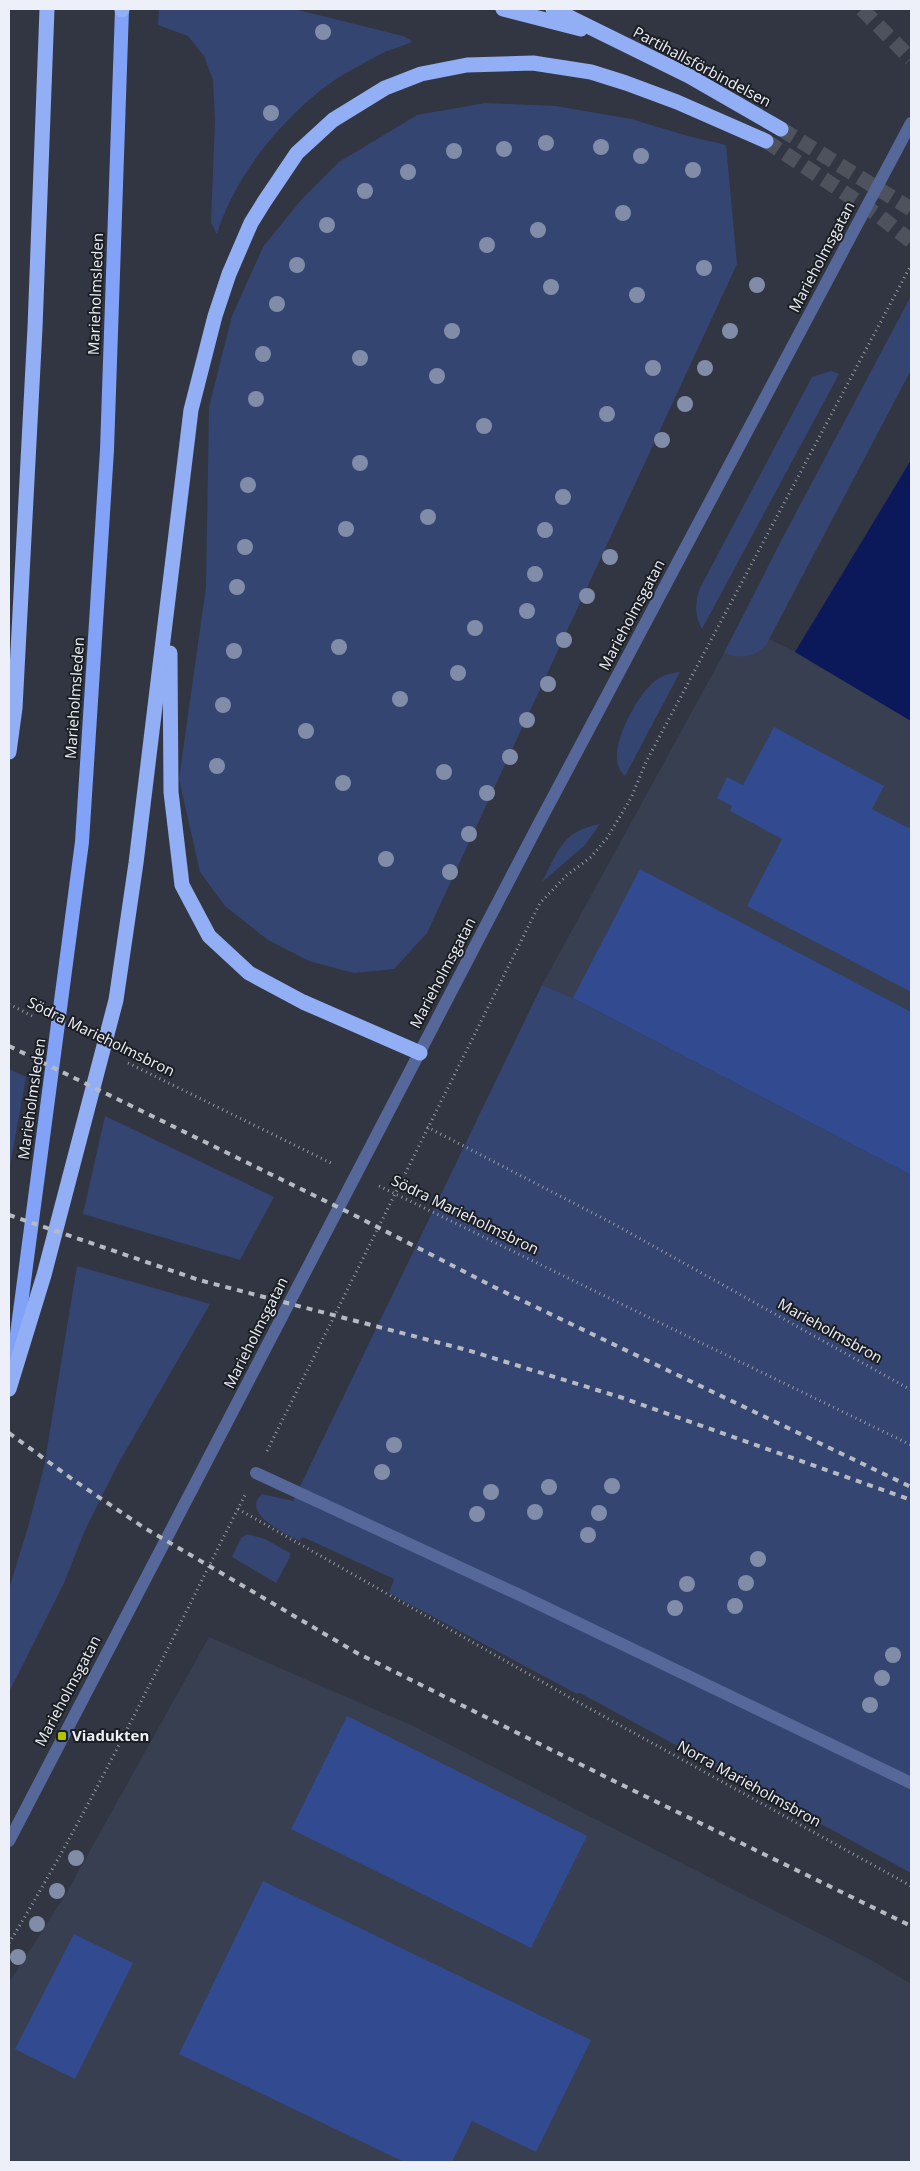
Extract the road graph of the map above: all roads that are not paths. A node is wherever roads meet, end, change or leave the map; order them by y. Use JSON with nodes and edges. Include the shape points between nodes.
{"nodes":[{"id":1,"x":46,"y":9,"type":"edge"},
{"id":2,"x":122,"y":9,"type":"edge"},
{"id":3,"x":503,"y":9,"type":"edge"},
{"id":4,"x":553,"y":9,"type":"edge"},
{"id":5,"x":602,"y":34,"type":"junction"},
{"id":6,"x":911,"y":123,"type":"edge"},
{"id":7,"x":781,"y":129,"type":"tunnel mouth"},
{"id":8,"x":766,"y":141,"type":"tunnel mouth"},
{"id":9,"x":169,"y":591,"type":"junction"},
{"id":10,"x":9,"y":752,"type":"edge"},
{"id":11,"x":420,"y":1053,"type":"junction"},
{"id":12,"x":9,"y":1385,"type":"edge"},
{"id":13,"x":9,"y":1389,"type":"edge"},
{"id":14,"x":256,"y":1473,"type":"road end"},
{"id":15,"x":911,"y":1783,"type":"edge"},
{"id":16,"x":9,"y":1841,"type":"edge"}],
"edges":[{"from":1,"to":10,"type":"highway","via":[[35,328],[15,708]]},
{"from":2,"to":12,"type":"highway","name":"Marieholmsleden","via":[[106,450],[82,842]]},
{"from":3,"to":5,"type":"highway"},
{"from":4,"to":5,"type":"highway","name":"Partihallsförbindelsen"},
{"from":5,"to":7,"type":"highway","name":"Partihallsförbindelsen","via":[[689,76]]},
{"from":6,"to":11,"type":"street","name":"Marieholmsgatan"},
{"from":8,"to":9,"type":"highway","via":[[626,83],[590,72],[533,63],[467,65],[421,74],[385,88],[333,120],[297,153],[251,223],[229,274],[191,410]]},
{"from":9,"to":11,"type":"highway","via":[[171,792],[182,885],[208,936],[249,972],[303,1002]]},
{"from":9,"to":13,"type":"highway","via":[[116,1000],[44,1275]]},
{"from":11,"to":16,"type":"street","name":"Marieholmsgatan"},
{"from":14,"to":15,"type":"street","via":[[524,1597]]}]}
